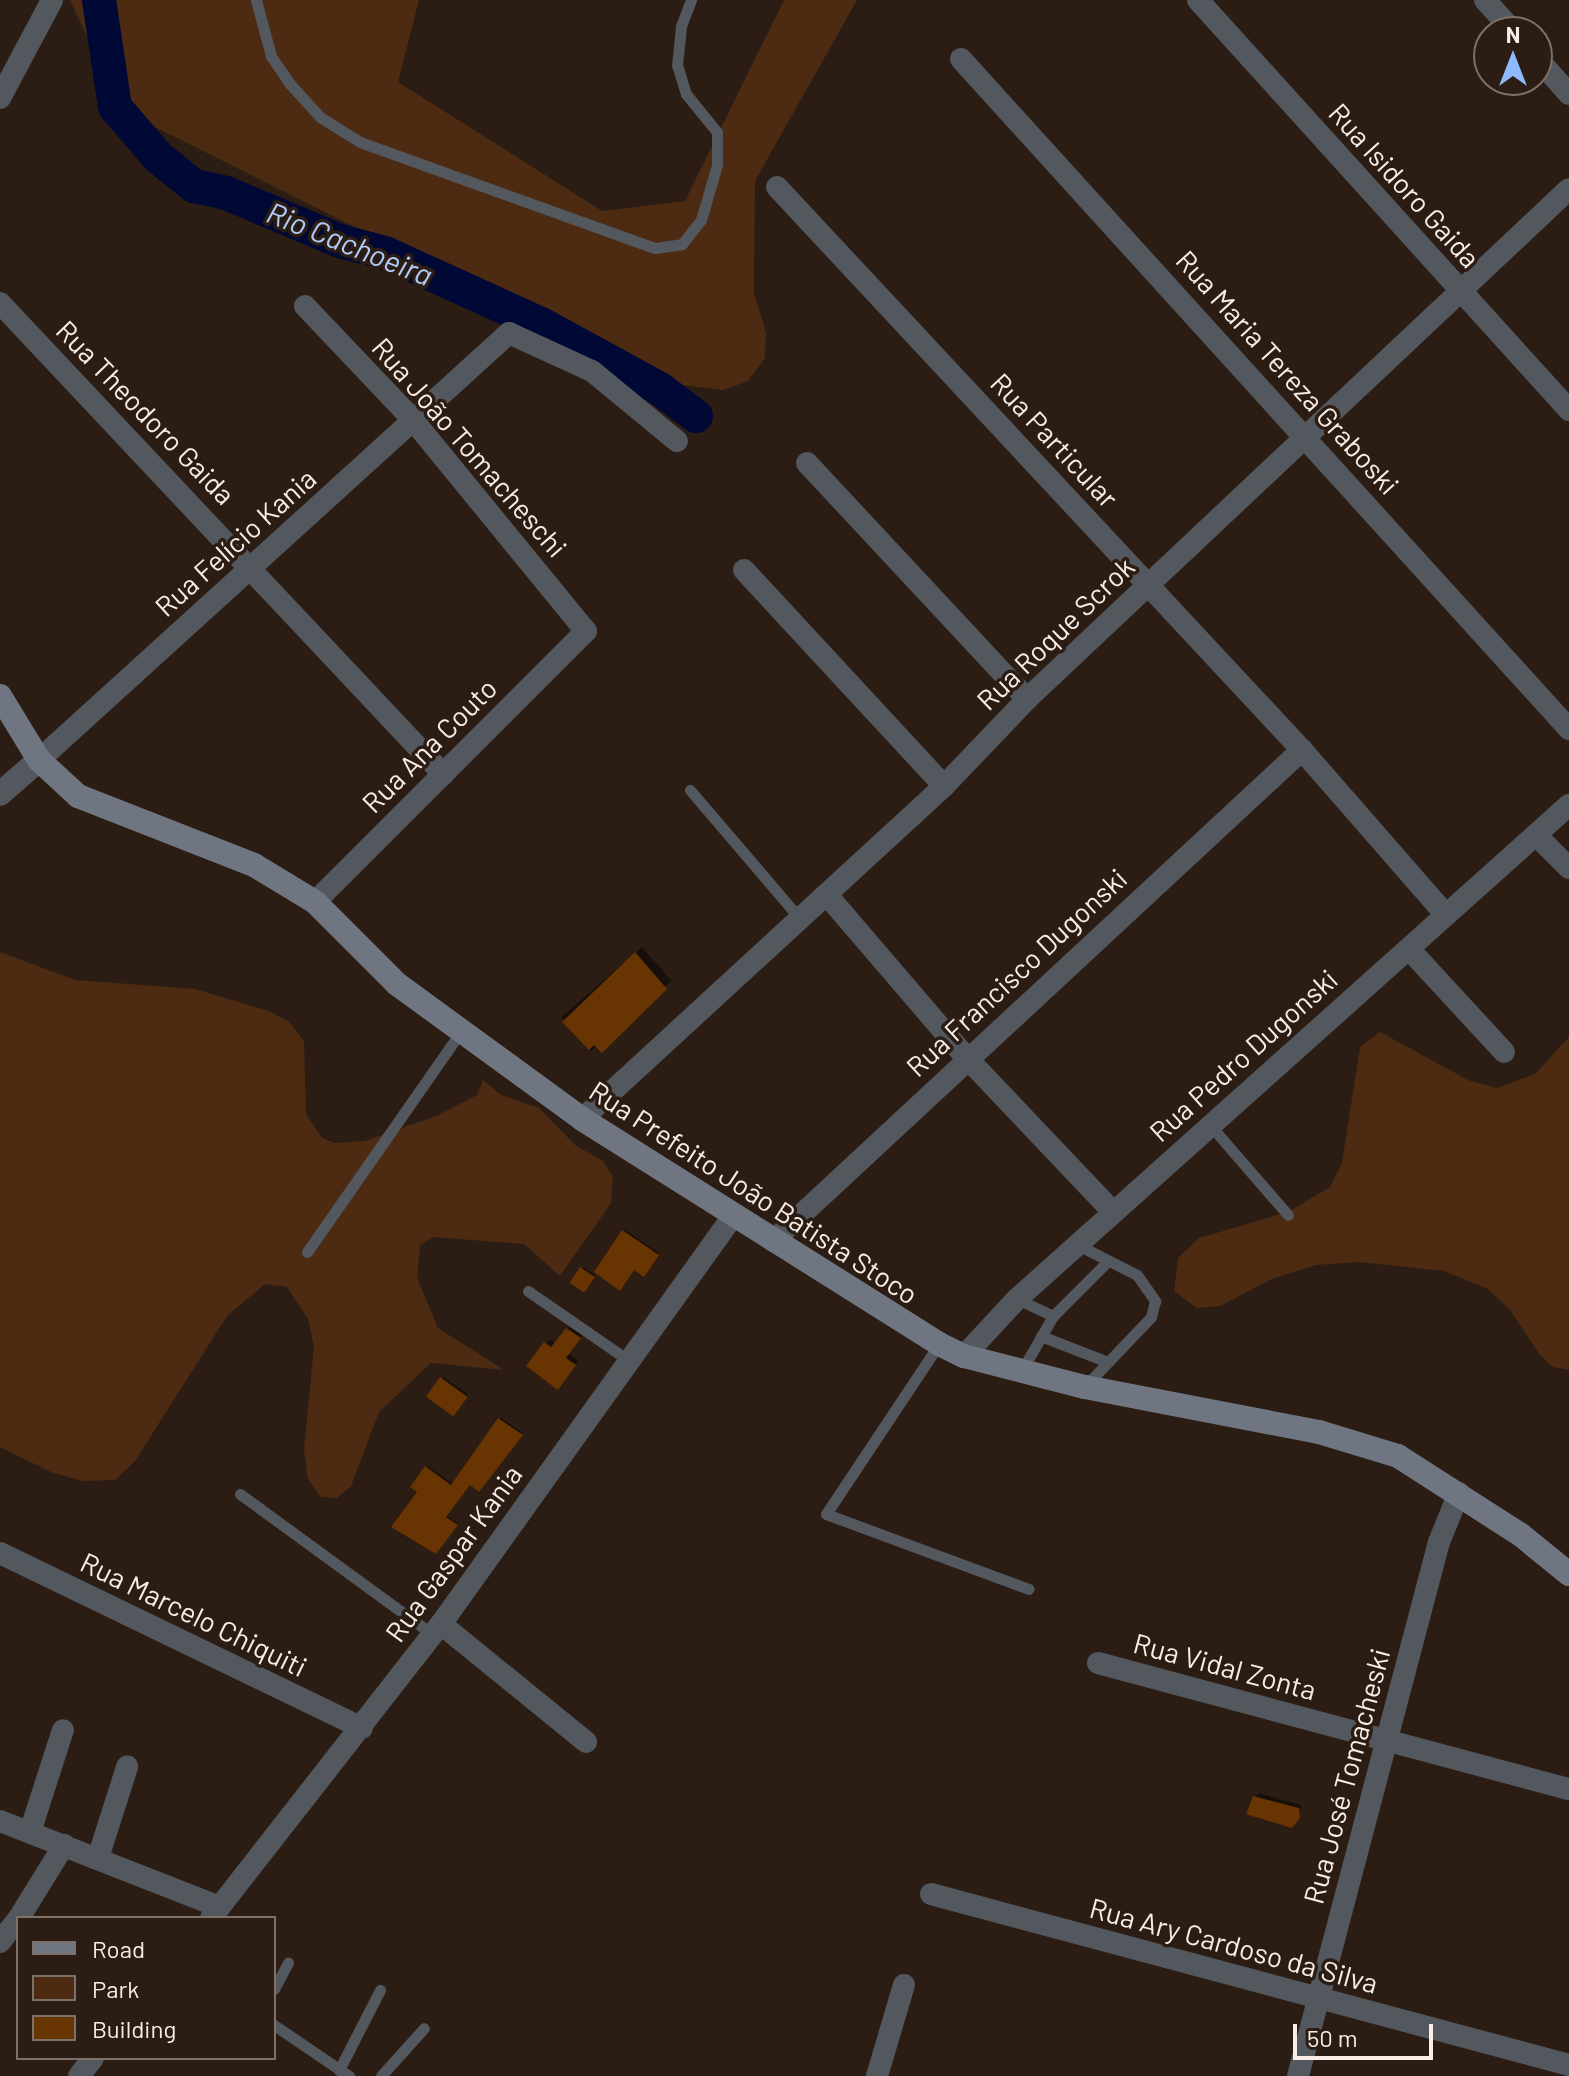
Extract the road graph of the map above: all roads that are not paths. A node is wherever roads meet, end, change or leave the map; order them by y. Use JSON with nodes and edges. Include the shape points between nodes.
{"nodes":[{"id":1,"x":52,"y":0,"type":"edge"},
{"id":2,"x":256,"y":0,"type":"edge"},
{"id":3,"x":691,"y":0,"type":"edge"},
{"id":4,"x":1198,"y":0,"type":"edge"},
{"id":5,"x":1485,"y":0,"type":"edge"},
{"id":6,"x":1500,"y":16,"type":"edge"},
{"id":7,"x":961,"y":59,"type":"dead end"},
{"id":8,"x":1553,"y":76,"type":"edge"},
{"id":9,"x":1569,"y":94,"type":"edge"},
{"id":10,"x":0,"y":98,"type":"edge"},
{"id":11,"x":777,"y":187,"type":"dead end"},
{"id":12,"x":1569,"y":189,"type":"edge"},
{"id":13,"x":1462,"y":292,"type":"junction"},
{"id":14,"x":0,"y":303,"type":"edge"},
{"id":15,"x":305,"y":306,"type":"dead end"},
{"id":16,"x":1569,"y":410,"type":"edge"},
{"id":17,"x":413,"y":420,"type":"junction"},
{"id":18,"x":1307,"y":436,"type":"junction"},
{"id":19,"x":677,"y":441,"type":"dead end"},
{"id":20,"x":807,"y":463,"type":"dead end"},
{"id":21,"x":252,"y":567,"type":"junction"},
{"id":22,"x":744,"y":570,"type":"dead end"},
{"id":23,"x":1149,"y":583,"type":"junction"},
{"id":24,"x":586,"y":631,"type":"joint"},
{"id":25,"x":0,"y":696,"type":"edge"},
{"id":26,"x":1027,"y":699,"type":"junction"},
{"id":27,"x":1569,"y":729,"type":"edge"},
{"id":28,"x":1302,"y":750,"type":"junction"},
{"id":29,"x":39,"y":760,"type":"junction"},
{"id":30,"x":443,"y":774,"type":"junction"},
{"id":31,"x":944,"y":786,"type":"junction"},
{"id":32,"x":690,"y":790,"type":"dead end"},
{"id":33,"x":0,"y":794,"type":"edge"},
{"id":34,"x":1569,"y":805,"type":"edge"},
{"id":35,"x":1536,"y":835,"type":"junction"},
{"id":36,"x":1569,"y":868,"type":"edge"},
{"id":37,"x":827,"y":895,"type":"junction"},
{"id":38,"x":315,"y":902,"type":"junction"},
{"id":39,"x":1446,"y":915,"type":"junction"},
{"id":40,"x":800,"y":919,"type":"junction"},
{"id":41,"x":1409,"y":949,"type":"junction"},
{"id":42,"x":461,"y":1031,"type":"junction"},
{"id":43,"x":1504,"y":1052,"type":"dead end"},
{"id":44,"x":966,"y":1057,"type":"junction"},
{"id":45,"x":582,"y":1119,"type":"junction"},
{"id":46,"x":1209,"y":1124,"type":"junction"},
{"id":47,"x":1113,"y":1212,"type":"junction"},
{"id":48,"x":1288,"y":1215,"type":"dead end"},
{"id":49,"x":733,"y":1216,"type":"junction"},
{"id":50,"x":773,"y":1241,"type":"junction"},
{"id":51,"x":1078,"y":1245,"type":"junction"},
{"id":52,"x":307,"y":1252,"type":"dead end"},
{"id":53,"x":1108,"y":1261,"type":"junction"},
{"id":54,"x":528,"y":1291,"type":"dead end"},
{"id":55,"x":1017,"y":1299,"type":"junction"},
{"id":56,"x":1053,"y":1316,"type":"junction"},
{"id":57,"x":1041,"y":1336,"type":"junction"},
{"id":58,"x":939,"y":1344,"type":"junction"},
{"id":59,"x":964,"y":1356,"type":"junction"},
{"id":60,"x":628,"y":1360,"type":"junction"},
{"id":61,"x":1108,"y":1362,"type":"junction"},
{"id":62,"x":1022,"y":1370,"type":"junction"},
{"id":63,"x":1085,"y":1387,"type":"junction"},
{"id":64,"x":1459,"y":1493,"type":"junction"},
{"id":65,"x":240,"y":1494,"type":"dead end"},
{"id":66,"x":0,"y":1553,"type":"edge"},
{"id":67,"x":1569,"y":1574,"type":"edge"},
{"id":68,"x":1029,"y":1589,"type":"dead end"},
{"id":69,"x":436,"y":1629,"type":"junction"},
{"id":70,"x":1098,"y":1663,"type":"dead end"},
{"id":71,"x":362,"y":1728,"type":"junction"},
{"id":72,"x":63,"y":1730,"type":"dead end"},
{"id":73,"x":1386,"y":1741,"type":"junction"},
{"id":74,"x":586,"y":1742,"type":"dead end"},
{"id":75,"x":127,"y":1767,"type":"dead end"},
{"id":76,"x":1569,"y":1789,"type":"edge"},
{"id":77,"x":0,"y":1821,"type":"edge"},
{"id":78,"x":30,"y":1832,"type":"junction"},
{"id":79,"x":64,"y":1845,"type":"junction"},
{"id":80,"x":98,"y":1858,"type":"junction"},
{"id":81,"x":931,"y":1894,"type":"dead end"},
{"id":82,"x":216,"y":1912,"type":"edge"},
{"id":83,"x":20,"y":1916,"type":"edge"},
{"id":84,"x":16,"y":1922,"type":"edge"},
{"id":85,"x":0,"y":1942,"type":"edge"},
{"id":86,"x":288,"y":1963,"type":"dead end"},
{"id":87,"x":276,"y":1985,"type":"edge"},
{"id":88,"x":904,"y":1985,"type":"dead end"},
{"id":89,"x":380,"y":1990,"type":"dead end"},
{"id":90,"x":1319,"y":1999,"type":"junction"},
{"id":91,"x":276,"y":2026,"type":"edge"},
{"id":92,"x":424,"y":2028,"type":"dead end"},
{"id":93,"x":91,"y":2060,"type":"edge"},
{"id":94,"x":1569,"y":2065,"type":"edge"},
{"id":95,"x":344,"y":2073,"type":"edge"},
{"id":96,"x":79,"y":2076,"type":"edge"},
{"id":97,"x":381,"y":2076,"type":"edge"},
{"id":98,"x":877,"y":2076,"type":"edge"},
{"id":99,"x":1298,"y":2076,"type":"edge"}],
"edges":[{"from":1,"to":10,"type":"street"},
{"from":2,"to":3,"type":"lane","via":[[271,56],[290,84],[320,117],[360,142],[655,248],[682,244],[701,220],[717,165],[717,132],[686,94],[677,65],[681,26]]},
{"from":4,"to":13,"type":"street","name":"Rua Isidoro Gaida"},
{"from":5,"to":6,"type":"street"},
{"from":7,"to":18,"type":"street","name":"Rua Maria Tereza Graboski"},
{"from":8,"to":9,"type":"street"},
{"from":11,"to":23,"type":"street","name":"Rua Particular"},
{"from":12,"to":13,"type":"street","name":"Rua Roque Scrok"},
{"from":13,"to":16,"type":"street","name":"Rua Isidoro Gaida"},
{"from":13,"to":18,"type":"street","name":"Rua Roque Scrok"},
{"from":14,"to":21,"type":"street","name":"Rua Theodoro Gaida"},
{"from":15,"to":17,"type":"street","name":"Rua João Tomacheschi"},
{"from":17,"to":19,"type":"street","name":"Rua Felício Kania","via":[[509,333],[592,371]]},
{"from":17,"to":21,"type":"street","name":"Rua Felício Kania"},
{"from":17,"to":24,"type":"street","name":"Rua João Tomacheschi"},
{"from":18,"to":23,"type":"street","name":"Rua Roque Scrok"},
{"from":18,"to":27,"type":"street","name":"Rua Maria Tereza Graboski"},
{"from":20,"to":26,"type":"street"},
{"from":21,"to":29,"type":"street","name":"Rua Felício Kania"},
{"from":21,"to":30,"type":"street","name":"Rua Theodoro Gaida"},
{"from":22,"to":31,"type":"street"},
{"from":23,"to":26,"type":"street","name":"Rua Roque Scrok"},
{"from":23,"to":28,"type":"street","name":"Rua Particular"},
{"from":24,"to":30,"type":"street","name":"Rua Ana Couto"},
{"from":25,"to":29,"type":"main road","name":"Rua Prefeito João Batista Stoco"},
{"from":26,"to":31,"type":"street","name":"Rua Roque Scrok"},
{"from":28,"to":39,"type":"street","name":"Rua Particular"},
{"from":28,"to":44,"type":"street","name":"Rua Francisco Dugonski"},
{"from":29,"to":33,"type":"street","name":"Rua Felício Kania"},
{"from":29,"to":38,"type":"main road","name":"Rua Prefeito João Batista Stoco","via":[[78,796],[254,865]]},
{"from":30,"to":38,"type":"street","name":"Rua Ana Couto"},
{"from":31,"to":37,"type":"street","name":"Rua Roque Scrok"},
{"from":32,"to":40,"type":"lane"},
{"from":34,"to":35,"type":"street","name":"Rua Pedro Dugonski"},
{"from":35,"to":36,"type":"street"},
{"from":35,"to":39,"type":"street","name":"Rua Pedro Dugonski"},
{"from":37,"to":40,"type":"street","name":"Rua Roque Scrok"},
{"from":37,"to":44,"type":"street"},
{"from":38,"to":42,"type":"main road","name":"Rua Prefeito João Batista Stoco","via":[[397,984]]},
{"from":39,"to":41,"type":"street","name":"Rua Pedro Dugonski"},
{"from":40,"to":45,"type":"street","name":"Rua Roque Scrok"},
{"from":41,"to":43,"type":"street"},
{"from":41,"to":46,"type":"street","name":"Rua Pedro Dugonski"},
{"from":42,"to":45,"type":"main road","name":"Rua Prefeito João Batista Stoco"},
{"from":42,"to":52,"type":"lane"},
{"from":44,"to":47,"type":"street"},
{"from":44,"to":50,"type":"street","name":"Rua Francisco Dugonski"},
{"from":45,"to":49,"type":"main road","name":"Rua Prefeito João Batista Stoco"},
{"from":46,"to":47,"type":"street","name":"Rua Pedro Dugonski"},
{"from":46,"to":48,"type":"lane"},
{"from":47,"to":51,"type":"street","name":"Rua Pedro Dugonski"},
{"from":49,"to":50,"type":"main road","name":"Rua Prefeito João Batista Stoco"},
{"from":49,"to":60,"type":"street","name":"Rua Gaspar Kania"},
{"from":50,"to":58,"type":"main road","name":"Rua Prefeito João Batista Stoco"},
{"from":51,"to":53,"type":"lane"},
{"from":51,"to":55,"type":"street","name":"Rua Pedro Dugonski"},
{"from":53,"to":56,"type":"lane"},
{"from":53,"to":61,"type":"lane","via":[[1137,1275],[1155,1301],[1151,1317]]},
{"from":54,"to":60,"type":"lane"},
{"from":55,"to":56,"type":"lane"},
{"from":55,"to":59,"type":"street","name":"Rua Pedro Dugonski"},
{"from":56,"to":57,"type":"lane"},
{"from":57,"to":61,"type":"lane"},
{"from":57,"to":62,"type":"lane"},
{"from":58,"to":59,"type":"main road","name":"Rua Prefeito João Batista Stoco"},
{"from":58,"to":68,"type":"lane","via":[[826,1514]]},
{"from":59,"to":62,"type":"main road","name":"Rua Prefeito João Batista Stoco"},
{"from":60,"to":69,"type":"street","name":"Rua Gaspar Kania"},
{"from":61,"to":63,"type":"lane"},
{"from":62,"to":63,"type":"main road","name":"Rua Prefeito João Batista Stoco"},
{"from":63,"to":64,"type":"main road","name":"Rua Prefeito João Batista Stoco","via":[[1319,1432],[1398,1456]]},
{"from":64,"to":67,"type":"main road","name":"Rua Prefeito João Batista Stoco"},
{"from":64,"to":73,"type":"street","name":"Rua José Tomacheski","via":[[1439,1542]]},
{"from":65,"to":69,"type":"lane"},
{"from":66,"to":71,"type":"street","name":"Rua Marcelo Chiquiti"},
{"from":69,"to":71,"type":"street","name":"Rua Gaspar Kania"},
{"from":69,"to":74,"type":"street"},
{"from":70,"to":73,"type":"street","name":"Rua Vidal Zonta"},
{"from":71,"to":82,"type":"street","name":"Rua Gaspar Kania"},
{"from":72,"to":78,"type":"street"},
{"from":73,"to":76,"type":"street","name":"Rua Vidal Zonta"},
{"from":73,"to":90,"type":"street","name":"Rua José Tomacheski"},
{"from":75,"to":80,"type":"street"},
{"from":77,"to":78,"type":"street"},
{"from":78,"to":79,"type":"street"},
{"from":79,"to":80,"type":"street"},
{"from":79,"to":83,"type":"street"},
{"from":80,"to":82,"type":"street"},
{"from":81,"to":90,"type":"street","name":"Rua Ary Cardoso da Silva"},
{"from":84,"to":85,"type":"street"},
{"from":86,"to":87,"type":"lane"},
{"from":88,"to":98,"type":"street"},
{"from":89,"to":95,"type":"lane"},
{"from":90,"to":94,"type":"street","name":"Rua Ary Cardoso da Silva"},
{"from":90,"to":99,"type":"street","name":"Rua José Tomacheski"},
{"from":91,"to":95,"type":"lane"},
{"from":92,"to":97,"type":"lane"},
{"from":93,"to":96,"type":"street"}]}
